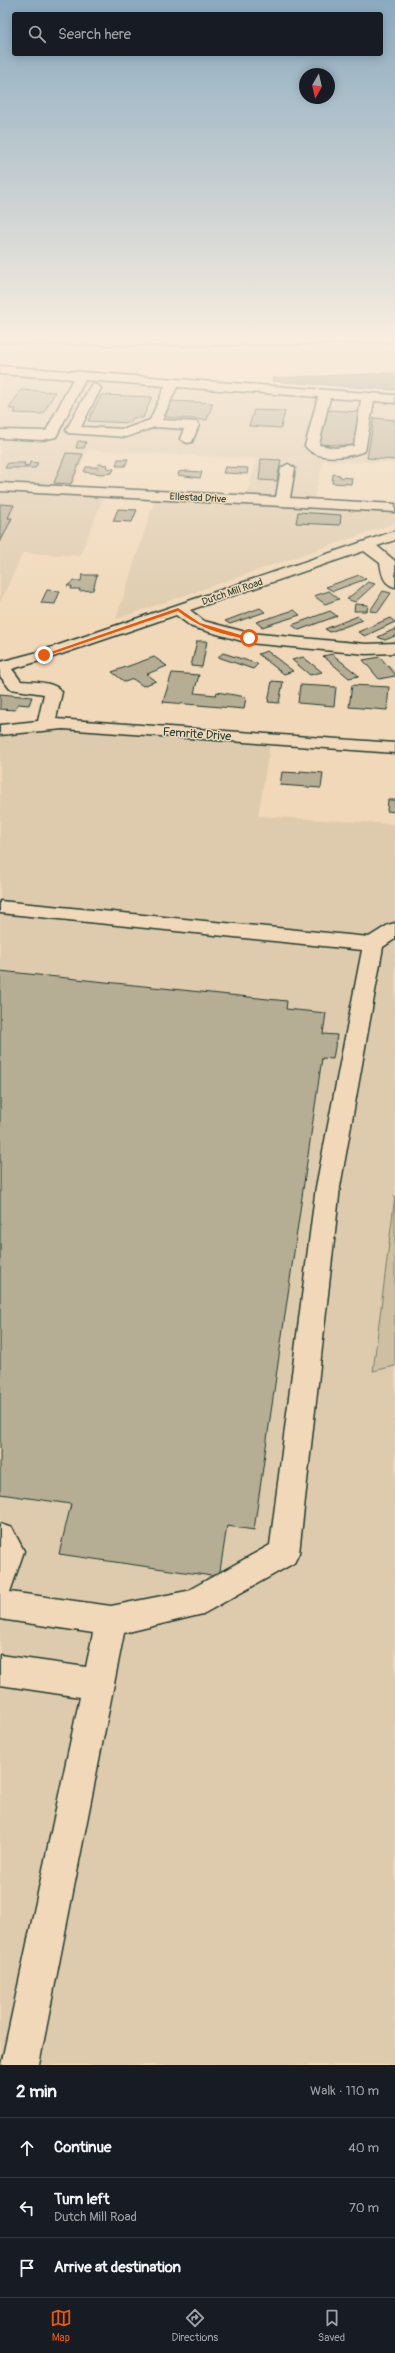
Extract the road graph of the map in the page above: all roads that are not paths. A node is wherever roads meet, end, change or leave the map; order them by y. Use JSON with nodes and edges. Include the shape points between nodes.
{"nodes":[{"id":1,"x":51,"y":433,"type":"edge"},
{"id":2,"x":118,"y":433,"type":"edge"},
{"id":3,"x":128,"y":433,"type":"edge"},
{"id":4,"x":155,"y":433,"type":"edge"},
{"id":5,"x":189,"y":433,"type":"edge"},
{"id":6,"x":315,"y":433,"type":"edge"},
{"id":7,"x":362,"y":433,"type":"edge"},
{"id":8,"x":0,"y":434,"type":"edge"},
{"id":9,"x":154,"y":438,"type":"dead end"},
{"id":10,"x":187,"y":439,"type":"dead end"},
{"id":11,"x":288,"y":468,"type":"dead end"},
{"id":12,"x":0,"y":487,"type":"edge"},
{"id":13,"x":282,"y":502,"type":"junction"},
{"id":14,"x":395,"y":508,"type":"edge"},
{"id":15,"x":395,"y":535,"type":"edge"},
{"id":16,"x":366,"y":545,"type":"junction"},
{"id":17,"x":395,"y":582,"type":"edge"},
{"id":18,"x":178,"y":609,"type":"junction"},
{"id":19,"x":395,"y":648,"type":"edge"},
{"id":20,"x":1,"y":667,"type":"edge"},
{"id":21,"x":46,"y":726,"type":"junction"},
{"id":22,"x":0,"y":730,"type":"edge"},
{"id":23,"x":395,"y":748,"type":"edge"},
{"id":24,"x":0,"y":907,"type":"edge"},
{"id":25,"x":395,"y":930,"type":"edge"},
{"id":26,"x":373,"y":944,"type":"junction"},
{"id":27,"x":0,"y":1536,"type":"edge"},
{"id":28,"x":0,"y":1582,"type":"edge"},
{"id":29,"x":0,"y":1605,"type":"edge"},
{"id":30,"x":111,"y":1621,"type":"junction"},
{"id":31,"x":0,"y":1670,"type":"edge"},
{"id":32,"x":98,"y":1684,"type":"junction"},
{"id":33,"x":20,"y":2065,"type":"edge"}],
"edges":[{"from":1,"to":8,"type":"main road","via":[[45,436]]},
{"from":2,"to":3,"type":"main road"},
{"from":4,"to":9,"type":"main road"},
{"from":5,"to":10,"type":"main road"},
{"from":6,"to":7,"type":"main road","via":[[312,446],[317,450],[345,452],[360,448]]},
{"from":11,"to":13,"type":"main road"},
{"from":12,"to":13,"type":"main road","name":"Ellestad Drive"},
{"from":13,"to":14,"type":"main road","name":"Ellestad Drive"},
{"from":15,"to":16,"type":"main road","name":"Dutch Mill Road"},
{"from":16,"to":17,"type":"main road","via":[[387,561],[390,577]]},
{"from":16,"to":18,"type":"main road","name":"Dutch Mill Road"},
{"from":18,"to":19,"type":"main road","via":[[198,624],[249,638],[366,649]]},
{"from":18,"to":20,"type":"main road","name":"Dutch Mill Road"},
{"from":20,"to":21,"type":"main road","via":[[16,685],[48,689],[53,692]]},
{"from":21,"to":22,"type":"main road","name":"Femrite Drive"},
{"from":21,"to":23,"type":"main road","name":"Femrite Drive","via":[[107,727]]},
{"from":24,"to":26,"type":"main road"},
{"from":25,"to":26,"type":"main road"},
{"from":26,"to":30,"type":"main road","via":[[328,1187],[284,1553],[192,1604]]},
{"from":27,"to":28,"type":"main road","via":[[9,1551]]},
{"from":29,"to":30,"type":"main road"},
{"from":30,"to":32,"type":"main road"},
{"from":31,"to":32,"type":"main road"},
{"from":32,"to":33,"type":"main road"}]}
